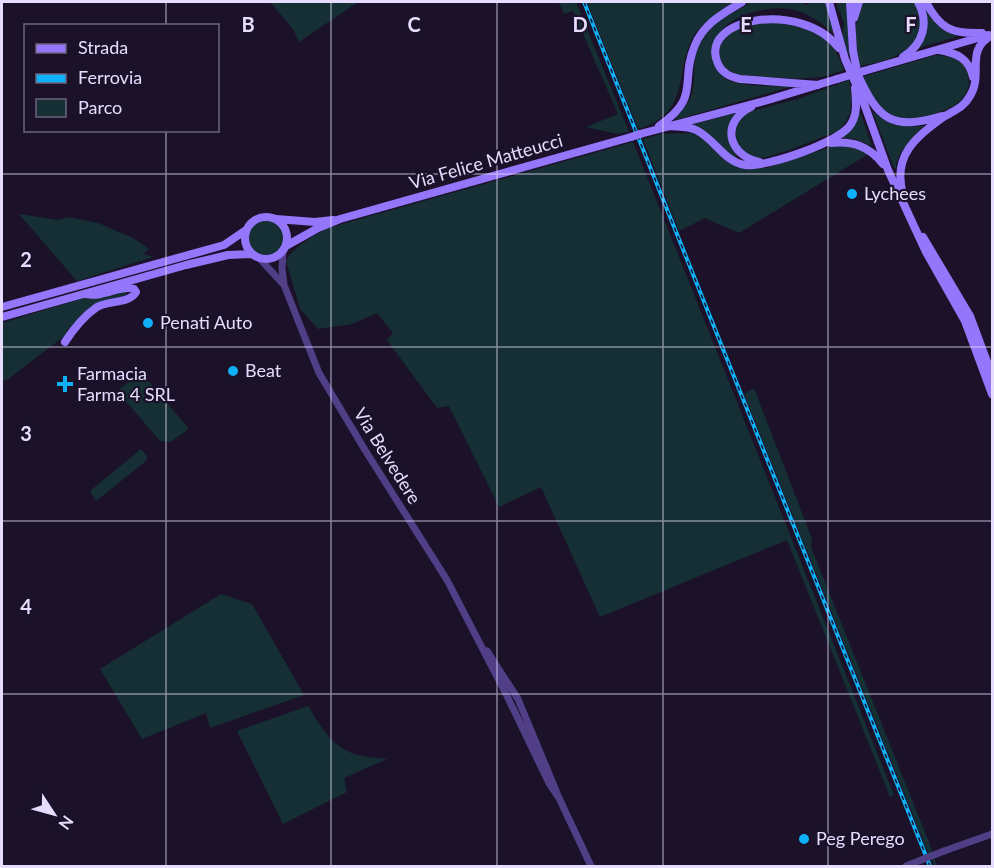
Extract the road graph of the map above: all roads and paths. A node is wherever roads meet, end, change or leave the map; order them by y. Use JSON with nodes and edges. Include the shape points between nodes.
{"nodes":[{"id":1,"x":742,"y":2,"type":"edge"},
{"id":2,"x":828,"y":2,"type":"edge"},
{"id":3,"x":850,"y":2,"type":"edge"},
{"id":4,"x":859,"y":2,"type":"edge"},
{"id":5,"x":918,"y":2,"type":"edge"},
{"id":6,"x":926,"y":2,"type":"edge"},
{"id":7,"x":993,"y":34,"type":"edge"},
{"id":8,"x":852,"y":40,"type":"junction"},
{"id":9,"x":934,"y":50,"type":"junction"},
{"id":10,"x":845,"y":59,"type":"junction"},
{"id":11,"x":891,"y":63,"type":"junction"},
{"id":12,"x":858,"y":75,"type":"junction"},
{"id":13,"x":974,"y":84,"type":"junction"},
{"id":14,"x":818,"y":85,"type":"junction"},
{"id":15,"x":768,"y":100,"type":"junction"},
{"id":16,"x":946,"y":115,"type":"junction"},
{"id":17,"x":669,"y":126,"type":"junction"},
{"id":18,"x":656,"y":129,"type":"junction"},
{"id":19,"x":826,"y":143,"type":"junction"},
{"id":20,"x":763,"y":164,"type":"junction"},
{"id":21,"x":888,"y":170,"type":"junction"},
{"id":22,"x":276,"y":219,"type":"junction"},
{"id":23,"x":340,"y":219,"type":"junction"},
{"id":24,"x":910,"y":220,"type":"junction"},
{"id":25,"x":246,"y":230,"type":"junction"},
{"id":26,"x":284,"y":249,"type":"junction"},
{"id":27,"x":251,"y":255,"type":"junction"},
{"id":28,"x":260,"y":259,"type":"junction"},
{"id":29,"x":284,"y":285,"type":"junction"},
{"id":30,"x":85,"y":294,"type":"junction"},
{"id":31,"x":2,"y":307,"type":"edge"},
{"id":32,"x":2,"y":317,"type":"edge"},
{"id":33,"x":65,"y":342,"type":"dead end"},
{"id":34,"x":993,"y":375,"type":"edge"},
{"id":35,"x":993,"y":394,"type":"edge"},
{"id":36,"x":477,"y":637,"type":"junction"},
{"id":37,"x":503,"y":674,"type":"junction"},
{"id":38,"x":512,"y":707,"type":"junction"},
{"id":39,"x":531,"y":732,"type":"junction"},
{"id":40,"x":531,"y":747,"type":"junction"},
{"id":41,"x":544,"y":759,"type":"junction"},
{"id":42,"x":559,"y":798,"type":"junction"},
{"id":43,"x":993,"y":834,"type":"edge"},
{"id":44,"x":591,"y":867,"type":"edge"},
{"id":45,"x":906,"y":867,"type":"edge"}],
"edges":[{"from":1,"to":18,"type":"main road","via":[[703,30],[691,56],[687,96]]},
{"from":2,"to":10,"type":"main road"},
{"from":3,"to":8,"type":"main road"},
{"from":4,"to":8,"type":"main road"},
{"from":5,"to":11,"type":"main road","via":[[925,21],[922,34],[911,52]]},
{"from":6,"to":7,"type":"main road","via":[[947,28]]},
{"from":7,"to":9,"type":"main road"},
{"from":7,"to":13,"type":"main road","via":[[979,45]]},
{"from":8,"to":12,"type":"main road"},
{"from":9,"to":11,"type":"main road"},
{"from":9,"to":13,"type":"main road","via":[[963,58],[972,71]]},
{"from":10,"to":12,"type":"main road"},
{"from":10,"to":14,"type":"main road","via":[[822,27],[784,12],[743,19],[718,42],[718,63],[729,76]]},
{"from":11,"to":12,"type":"main road"},
{"from":12,"to":14,"type":"main road","bridge":true},
{"from":12,"to":16,"type":"main road","via":[[872,103],[891,119],[913,124]]},
{"from":12,"to":19,"type":"main road","via":[[853,120],[842,134]]},
{"from":12,"to":21,"type":"main road","via":[[862,98]]},
{"from":13,"to":16,"type":"main road","via":[[964,105]]},
{"from":14,"to":15,"type":"main road"},
{"from":15,"to":17,"type":"main road","name":"Via Felice Matteucci"},
{"from":15,"to":20,"type":"main road","via":[[744,111],[731,133],[740,154]]},
{"from":16,"to":24,"type":"main road","via":[[916,139],[903,157],[899,180]]},
{"from":17,"to":18,"type":"main road","name":"Via Felice Matteucci"},
{"from":17,"to":20,"type":"main road","via":[[697,130],[738,163]]},
{"from":18,"to":23,"type":"main road","name":"Via Felice Matteucci","bridge":true},
{"from":19,"to":20,"type":"main road"},
{"from":19,"to":21,"type":"main road","via":[[863,146]]},
{"from":21,"to":24,"type":"main road"},
{"from":22,"to":23,"type":"main road","name":"Via Felice Matteucci"},
{"from":22,"to":25,"type":"main road","name":"Via Felice Matteucci","via":[[262,217]]},
{"from":22,"to":26,"type":"main road","via":[[286,231]]},
{"from":23,"to":26,"type":"main road","name":"Via Felice Matteucci"},
{"from":24,"to":34,"type":"main road","via":[[965,308]]},
{"from":24,"to":35,"type":"main road","via":[[965,321]]},
{"from":25,"to":27,"type":"main road","via":[[245,243]]},
{"from":25,"to":31,"type":"main road","name":"Via Felice Matteucci","via":[[224,245]]},
{"from":26,"to":28,"type":"main road","name":"Via Felice Matteucci","via":[[270,260]]},
{"from":26,"to":29,"type":"street","name":"Via Belvedere"},
{"from":27,"to":28,"type":"main road"},
{"from":27,"to":30,"type":"main road","via":[[228,255]]},
{"from":28,"to":29,"type":"street","name":"Via Belvedere"},
{"from":29,"to":36,"type":"street","name":"Via Belvedere","via":[[319,374],[441,570]]},
{"from":30,"to":32,"type":"main road"},
{"from":30,"to":33,"type":"main road","via":[[96,296],[129,288],[136,292],[130,298],[97,308],[77,324]]},
{"from":36,"to":37,"type":"street","name":"Via Belvedere"},
{"from":36,"to":38,"type":"street","name":"Via Belvedere"},
{"from":37,"to":38,"type":"street","via":[[514,700]]},
{"from":37,"to":39,"type":"street","name":"Via Belvedere"},
{"from":38,"to":39,"type":"street","via":[[518,709]]},
{"from":38,"to":40,"type":"street","name":"Via Belvedere"},
{"from":39,"to":41,"type":"street","name":"Via Belvedere"},
{"from":40,"to":41,"type":"street","name":"Via Belvedere"},
{"from":40,"to":42,"type":"street","name":"Via Belvedere"},
{"from":41,"to":42,"type":"street","name":"Via Belvedere"},
{"from":42,"to":44,"type":"street","name":"Via Belvedere"},
{"from":43,"to":45,"type":"street","bridge":true}]}
